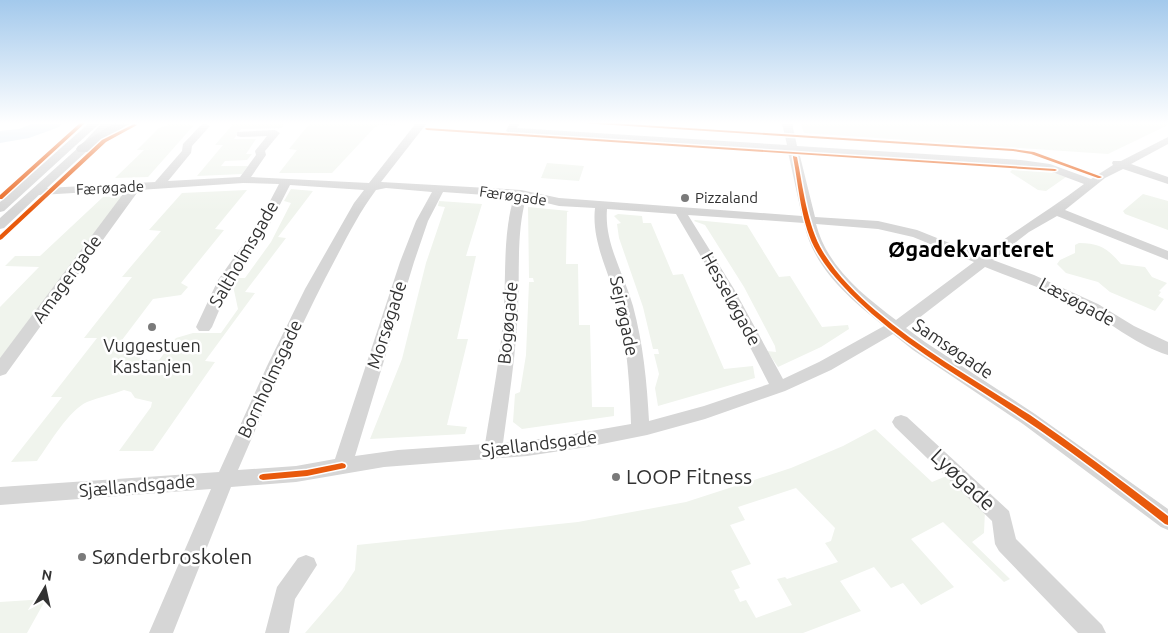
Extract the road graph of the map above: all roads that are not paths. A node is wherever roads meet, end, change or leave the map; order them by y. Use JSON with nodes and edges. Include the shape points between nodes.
{"nodes":[{"id":1,"x":61,"y":153,"type":"edge"},
{"id":2,"x":80,"y":153,"type":"edge"},
{"id":3,"x":185,"y":153,"type":"edge"},
{"id":4,"x":260,"y":153,"type":"edge"},
{"id":5,"x":397,"y":153,"type":"edge"},
{"id":6,"x":794,"y":153,"type":"edge"},
{"id":7,"x":895,"y":153,"type":"edge"},
{"id":8,"x":1135,"y":153,"type":"edge"},
{"id":9,"x":1140,"y":153,"type":"edge"},
{"id":10,"x":1117,"y":163,"type":"junction"},
{"id":11,"x":243,"y":180,"type":"junction"},
{"id":12,"x":1091,"y":180,"type":"junction"},
{"id":13,"x":286,"y":181,"type":"junction"},
{"id":14,"x":1168,"y":181,"type":"edge"},
{"id":15,"x":159,"y":184,"type":"junction"},
{"id":16,"x":372,"y":187,"type":"junction"},
{"id":17,"x":134,"y":188,"type":"junction"},
{"id":18,"x":440,"y":188,"type":"junction"},
{"id":19,"x":37,"y":192,"type":"junction"},
{"id":20,"x":521,"y":194,"type":"junction"},
{"id":21,"x":601,"y":205,"type":"junction"},
{"id":22,"x":0,"y":208,"type":"edge"},
{"id":23,"x":683,"y":212,"type":"junction"},
{"id":24,"x":1056,"y":212,"type":"junction"},
{"id":25,"x":809,"y":219,"type":"junction"},
{"id":26,"x":0,"y":225,"type":"edge"},
{"id":27,"x":1025,"y":229,"type":"junction"},
{"id":28,"x":1168,"y":256,"type":"edge"},
{"id":29,"x":983,"y":261,"type":"junction"},
{"id":30,"x":204,"y":327,"type":"dead end"},
{"id":31,"x":894,"y":327,"type":"junction"},
{"id":32,"x":1168,"y":349,"type":"edge"},
{"id":33,"x":0,"y":370,"type":"edge"},
{"id":34,"x":779,"y":387,"type":"junction"},
{"id":35,"x":900,"y":422,"type":"dead end"},
{"id":36,"x":640,"y":429,"type":"junction"},
{"id":37,"x":493,"y":451,"type":"junction"},
{"id":38,"x":342,"y":466,"type":"junction"},
{"id":39,"x":225,"y":479,"type":"junction"},
{"id":40,"x":0,"y":496,"type":"edge"},
{"id":41,"x":1168,"y":521,"type":"edge"},
{"id":42,"x":306,"y":565,"type":"dead end"},
{"id":43,"x":161,"y":633,"type":"edge"},
{"id":44,"x":277,"y":633,"type":"edge"},
{"id":45,"x":1094,"y":633,"type":"edge"}],
"edges":[{"from":1,"to":22,"type":"street"},
{"from":2,"to":19,"type":"street"},
{"from":3,"to":15,"type":"street"},
{"from":4,"to":11,"type":"street"},
{"from":5,"to":16,"type":"street","name":"Bornholmsgade"},
{"from":6,"to":25,"type":"street","name":"Samsøgade"},
{"from":7,"to":12,"type":"street","via":[[1046,166]]},
{"from":8,"to":10,"type":"street","name":"Sjællandsgade"},
{"from":9,"to":10,"type":"street","name":"Sjællandsgade"},
{"from":10,"to":12,"type":"street","name":"Sjællandsgade"},
{"from":10,"to":14,"type":"street"},
{"from":11,"to":13,"type":"street","name":"Færøgade"},
{"from":11,"to":15,"type":"street","name":"Færøgade"},
{"from":12,"to":24,"type":"street","name":"Sjællandsgade"},
{"from":12,"to":27,"type":"street","name":"Sjællandsgade","via":[[1045,208]]},
{"from":13,"to":16,"type":"street","name":"Færøgade"},
{"from":13,"to":30,"type":"street","name":"Saltholmsgade","via":[[265,222],[226,280]]},
{"from":15,"to":17,"type":"street","name":"Færøgade"},
{"from":16,"to":18,"type":"street","name":"Færøgade","via":[[386,184]]},
{"from":16,"to":39,"type":"street","name":"Bornholmsgade","via":[[348,222],[312,289]]},
{"from":17,"to":19,"type":"street","name":"Færøgade"},
{"from":17,"to":33,"type":"street","name":"Amagergade"},
{"from":18,"to":20,"type":"street","name":"Færøgade"},
{"from":18,"to":38,"type":"street","name":"Morsøgade","via":[[429,206],[407,262]]},
{"from":19,"to":26,"type":"street"},
{"from":20,"to":21,"type":"street","name":"Færøgade","via":[[555,202]]},
{"from":20,"to":37,"type":"street","name":"Bogøgade","via":[[514,218],[511,309]]},
{"from":21,"to":23,"type":"street","name":"Færøgade"},
{"from":21,"to":36,"type":"street","name":"Sejrøgade","via":[[603,239],[626,308],[634,350]]},
{"from":23,"to":25,"type":"street","name":"Færøgade"},
{"from":23,"to":34,"type":"street","name":"Hesseløgade","via":[[682,216],[727,289]]},
{"from":24,"to":27,"type":"street","name":"Sjællandsgade"},
{"from":24,"to":28,"type":"street"},
{"from":25,"to":29,"type":"street","name":"Færøgade","via":[[900,229],[936,240]]},
{"from":25,"to":31,"type":"street","name":"Samsøgade","via":[[816,244],[828,265],[858,298]]},
{"from":27,"to":29,"type":"street","name":"Sjællandsgade"},
{"from":29,"to":31,"type":"street","name":"Sjællandsgade"},
{"from":29,"to":32,"type":"street","name":"Læsøgade","via":[[1093,307]]},
{"from":31,"to":34,"type":"street","name":"Sjællandsgade","via":[[823,367]]},
{"from":31,"to":41,"type":"street","name":"Samsøgade","via":[[1029,419]]},
{"from":34,"to":36,"type":"street","name":"Sjællandsgade","via":[[732,404]]},
{"from":35,"to":45,"type":"street","name":"Lyøgade","via":[[1002,517],[1006,544]]},
{"from":36,"to":37,"type":"street","name":"Sjællandsgade","via":[[548,446]]},
{"from":37,"to":38,"type":"street","name":"Sjællandsgade","via":[[385,459]]},
{"from":38,"to":39,"type":"street","name":"Sjællandsgade","via":[[307,473]]},
{"from":39,"to":40,"type":"street","name":"Sjællandsgade"},
{"from":39,"to":43,"type":"street","name":"Bornholmsgade"},
{"from":42,"to":44,"type":"street","via":[[285,595]]}]}
